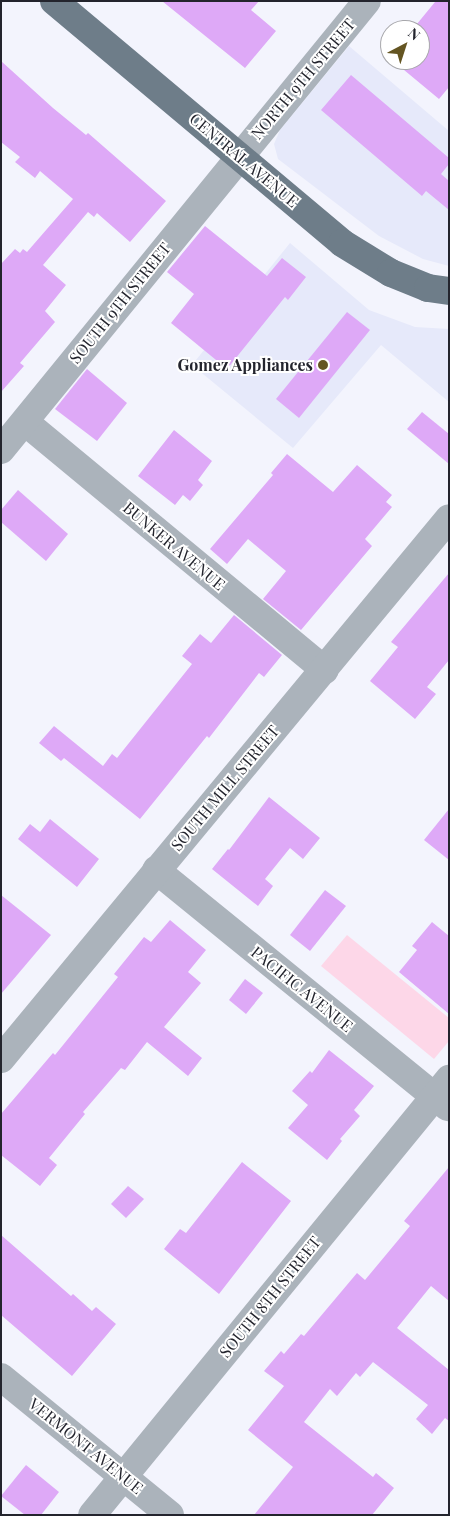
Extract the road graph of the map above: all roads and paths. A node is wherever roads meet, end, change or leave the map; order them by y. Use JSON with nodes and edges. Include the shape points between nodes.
{"nodes":[{"id":1,"x":54,"y":1,"type":"edge"},
{"id":2,"x":367,"y":1,"type":"edge"},
{"id":3,"x":239,"y":156,"type":"junction"},
{"id":4,"x":449,"y":291,"type":"edge"},
{"id":5,"x":25,"y":422,"type":"junction"},
{"id":6,"x":1,"y":450,"type":"edge"},
{"id":7,"x":449,"y":518,"type":"edge"},
{"id":8,"x":325,"y":670,"type":"junction"},
{"id":9,"x":156,"y":870,"type":"junction"},
{"id":10,"x":1,"y":1059,"type":"edge"},
{"id":11,"x":444,"y":1094,"type":"edge"},
{"id":12,"x":1,"y":1377,"type":"edge"},
{"id":13,"x":123,"y":1476,"type":"junction"},
{"id":14,"x":92,"y":1515,"type":"edge"},
{"id":15,"x":170,"y":1515,"type":"edge"}],
"edges":[{"from":1,"to":3,"type":"main road","name":"CENTRAL AVENUE"},
{"from":2,"to":3,"type":"street","name":"NORTH 9TH STREET"},
{"from":3,"to":4,"type":"main road","name":"CENTRAL AVENUE","via":[[342,243],[391,274],[428,288]]},
{"from":3,"to":5,"type":"street","name":"SOUTH 9TH STREET"},
{"from":5,"to":6,"type":"street","name":"SOUTH 9TH STREET"},
{"from":5,"to":8,"type":"street","name":"BUNKER AVENUE"},
{"from":7,"to":8,"type":"street","name":"SOUTH MILL STREET"},
{"from":8,"to":9,"type":"street","name":"SOUTH MILL STREET"},
{"from":9,"to":10,"type":"street","name":"SOUTH MILL STREET"},
{"from":9,"to":11,"type":"street","name":"PACIFIC AVENUE"},
{"from":11,"to":13,"type":"street","name":"SOUTH 8TH STREET"},
{"from":12,"to":13,"type":"street","name":"VERMONT AVENUE"},
{"from":13,"to":14,"type":"street","name":"SOUTH 8TH STREET"},
{"from":13,"to":15,"type":"street","name":"VERMONT AVENUE"}]}
